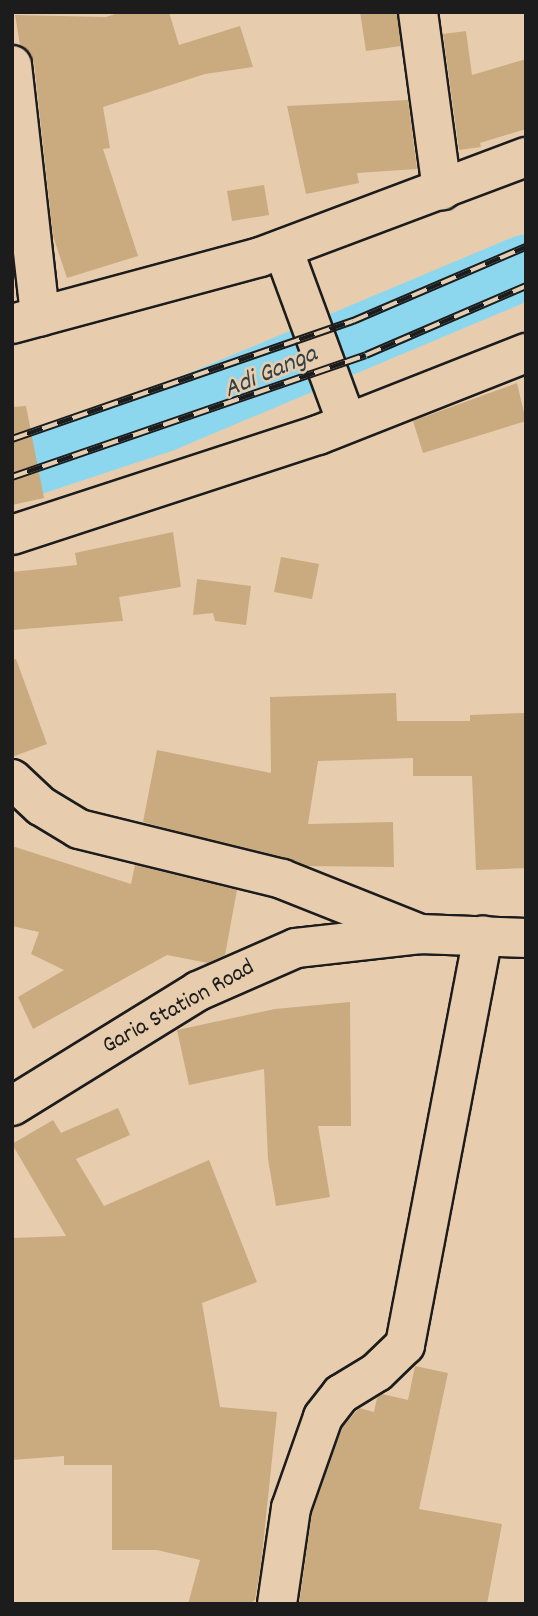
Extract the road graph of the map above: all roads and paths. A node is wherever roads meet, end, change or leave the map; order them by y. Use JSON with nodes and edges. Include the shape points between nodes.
{"nodes":[{"id":1,"x":418,"y":12,"type":"edge"},
{"id":2,"x":12,"y":65,"type":"edge"},
{"id":3,"x":526,"y":157,"type":"edge"},
{"id":4,"x":442,"y":190,"type":"junction"},
{"id":5,"x":283,"y":249,"type":"junction"},
{"id":6,"x":26,"y":320,"type":"edge"},
{"id":7,"x":526,"y":353,"type":"edge"},
{"id":8,"x":347,"y":423,"type":"junction"},
{"id":9,"x":12,"y":535,"type":"edge"},
{"id":10,"x":12,"y":779,"type":"edge"},
{"id":11,"x":421,"y":934,"type":"junction"},
{"id":12,"x":483,"y":935,"type":"junction"},
{"id":13,"x":526,"y":938,"type":"edge"},
{"id":14,"x":12,"y":1106,"type":"edge"},
{"id":15,"x":277,"y":1604,"type":"edge"}],
"edges":[{"from":1,"to":4,"type":"street"},
{"from":2,"to":6,"type":"street"},
{"from":3,"to":4,"type":"street"},
{"from":4,"to":5,"type":"street"},
{"from":5,"to":6,"type":"street"},
{"from":5,"to":8,"type":"street"},
{"from":7,"to":8,"type":"street"},
{"from":8,"to":9,"type":"street"},
{"from":10,"to":11,"type":"street","via":[[41,806],[79,829],[282,879]]},
{"from":11,"to":12,"type":"street","name":"Garia Station Road"},
{"from":11,"to":14,"type":"street","name":"Garia Station Road","via":[[296,948],[254,964],[198,992]]},
{"from":12,"to":13,"type":"street","name":"Garia Station Road"},
{"from":12,"to":15,"type":"street","via":[[405,1345],[377,1372],[341,1394],[323,1417],[290,1508]]}]}
